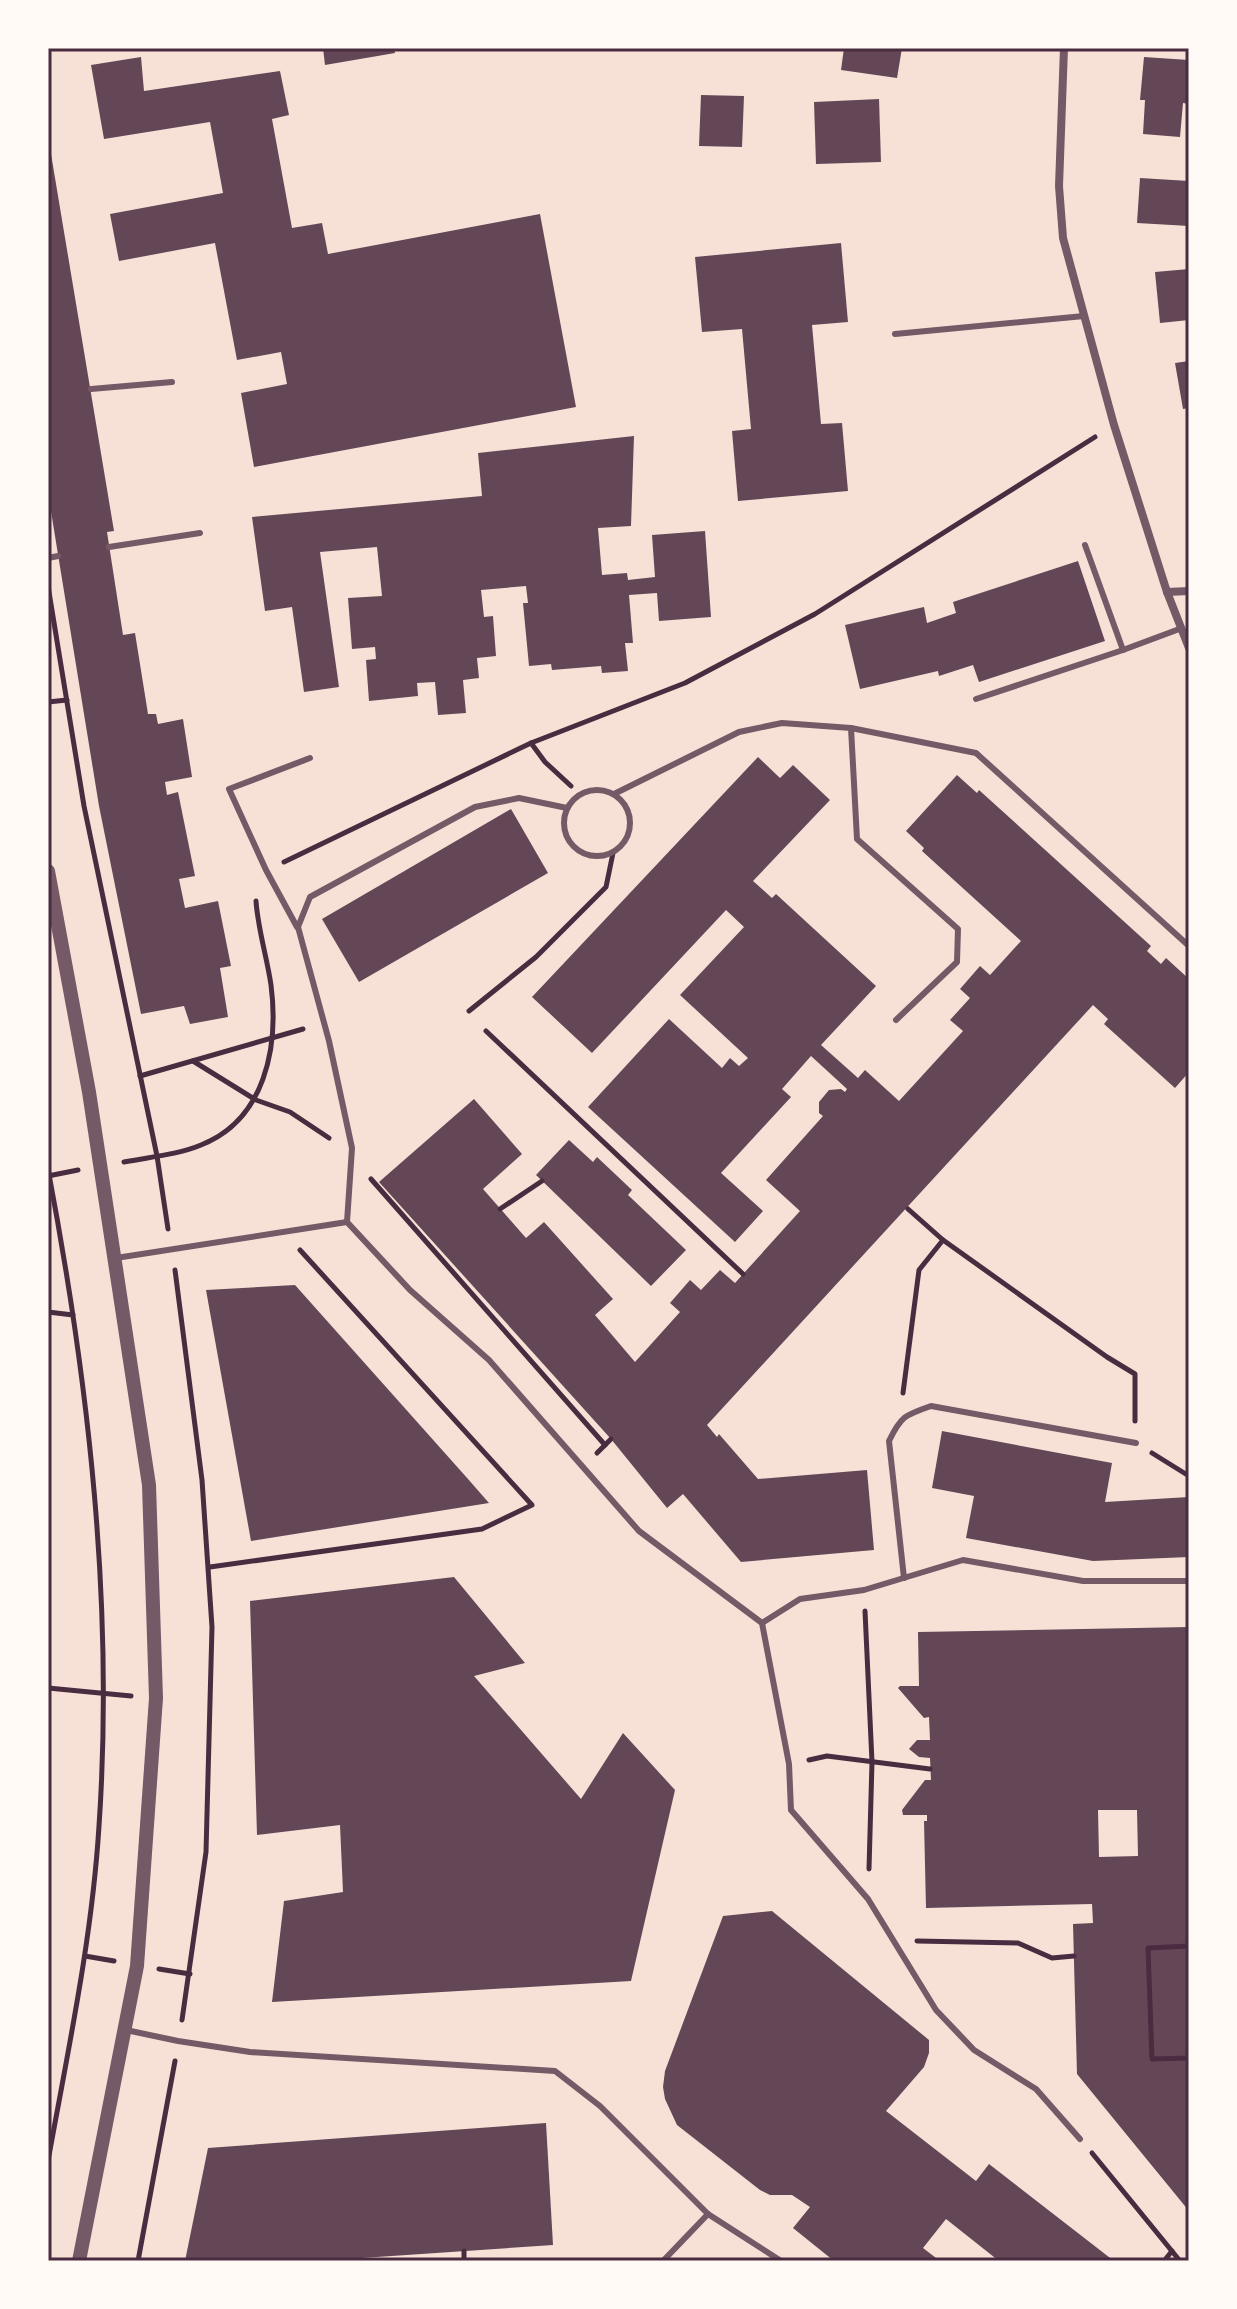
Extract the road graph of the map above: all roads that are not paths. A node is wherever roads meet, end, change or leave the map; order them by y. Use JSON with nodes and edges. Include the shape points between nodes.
{"nodes":[{"id":1,"x":1064,"y":48,"type":"edge"},
{"id":2,"x":1084,"y":316,"type":"junction"},
{"id":3,"x":895,"y":334,"type":"dead end"},
{"id":4,"x":172,"y":382,"type":"dead end"},
{"id":5,"x":91,"y":389,"type":"dead end"},
{"id":6,"x":200,"y":533,"type":"dead end"},
{"id":7,"x":1085,"y":545,"type":"dead end"},
{"id":8,"x":109,"y":547,"type":"dead end"},
{"id":9,"x":58,"y":556,"type":"dead end"},
{"id":10,"x":48,"y":558,"type":"edge"},
{"id":11,"x":1189,"y":591,"type":"edge"},
{"id":12,"x":1167,"y":592,"type":"junction"},
{"id":13,"x":1182,"y":628,"type":"junction"},
{"id":14,"x":1189,"y":648,"type":"edge"},
{"id":15,"x":1123,"y":650,"type":"junction"},
{"id":16,"x":976,"y":699,"type":"dead end"},
{"id":17,"x":851,"y":728,"type":"junction"},
{"id":18,"x":310,"y":758,"type":"dead end"},
{"id":19,"x":614,"y":794,"type":"junction"},
{"id":20,"x":567,"y":808,"type":"junction"},
{"id":21,"x":48,"y":871,"type":"edge"},
{"id":22,"x":298,"y":927,"type":"junction"},
{"id":23,"x":1189,"y":946,"type":"edge"},
{"id":24,"x":896,"y":1020,"type":"dead end"},
{"id":25,"x":347,"y":1222,"type":"junction"},
{"id":26,"x":116,"y":1258,"type":"junction"},
{"id":27,"x":1136,"y":1443,"type":"road end"},
{"id":28,"x":904,"y":1578,"type":"junction"},
{"id":29,"x":1189,"y":1581,"type":"edge"},
{"id":30,"x":762,"y":1623,"type":"junction"},
{"id":31,"x":125,"y":2030,"type":"junction"},
{"id":32,"x":1080,"y":2139,"type":"road end"},
{"id":33,"x":708,"y":2214,"type":"junction"},
{"id":34,"x":79,"y":2261,"type":"edge"},
{"id":35,"x":663,"y":2261,"type":"edge"},
{"id":36,"x":781,"y":2261,"type":"edge"}],
"edges":[{"from":1,"to":2,"type":"street","via":[[1059,186],[1063,238]]},
{"from":2,"to":3,"type":"lane"},
{"from":2,"to":12,"type":"street"},
{"from":4,"to":5,"type":"lane"},
{"from":6,"to":8,"type":"lane"},
{"from":7,"to":15,"type":"lane"},
{"from":9,"to":10,"type":"lane"},
{"from":11,"to":12,"type":"street"},
{"from":12,"to":13,"type":"street"},
{"from":13,"to":14,"type":"street"},
{"from":13,"to":15,"type":"lane"},
{"from":15,"to":16,"type":"lane"},
{"from":17,"to":19,"type":"lane","via":[[782,723],[739,732]]},
{"from":17,"to":23,"type":"lane","via":[[976,753]]},
{"from":17,"to":24,"type":"lane","via":[[857,839],[958,929],[957,962]]},
{"from":18,"to":22,"type":"lane","via":[[229,789]]},
{"from":19,"to":20,"type":"lane","via":[[597,789],[580,795]]},
{"from":19,"to":20,"type":"lane","via":[[629,812],[629,836],[613,853],[592,857],[574,847],[564,829]]},
{"from":20,"to":22,"type":"lane","via":[[519,798],[475,807],[310,897]]},
{"from":21,"to":26,"type":"street"},
{"from":22,"to":25,"type":"lane","via":[[352,1148]]},
{"from":25,"to":26,"type":"lane"},
{"from":25,"to":30,"type":"lane","via":[[410,1290],[489,1360],[639,1531]]},
{"from":26,"to":31,"type":"street","via":[[149,1485],[156,1698],[137,1966]]},
{"from":27,"to":28,"type":"lane","via":[[931,1406],[899,1421],[889,1441]]},
{"from":28,"to":29,"type":"lane","via":[[963,1560],[1083,1581]]},
{"from":28,"to":30,"type":"lane","via":[[800,1599]]},
{"from":30,"to":32,"type":"lane","via":[[789,1764],[791,1810],[868,1899],[936,2010],[974,2050],[1036,2089]]},
{"from":31,"to":33,"type":"lane","via":[[250,2052],[555,2071],[600,2106]]},
{"from":31,"to":34,"type":"street"},
{"from":33,"to":35,"type":"lane"},
{"from":33,"to":36,"type":"lane"}]}
